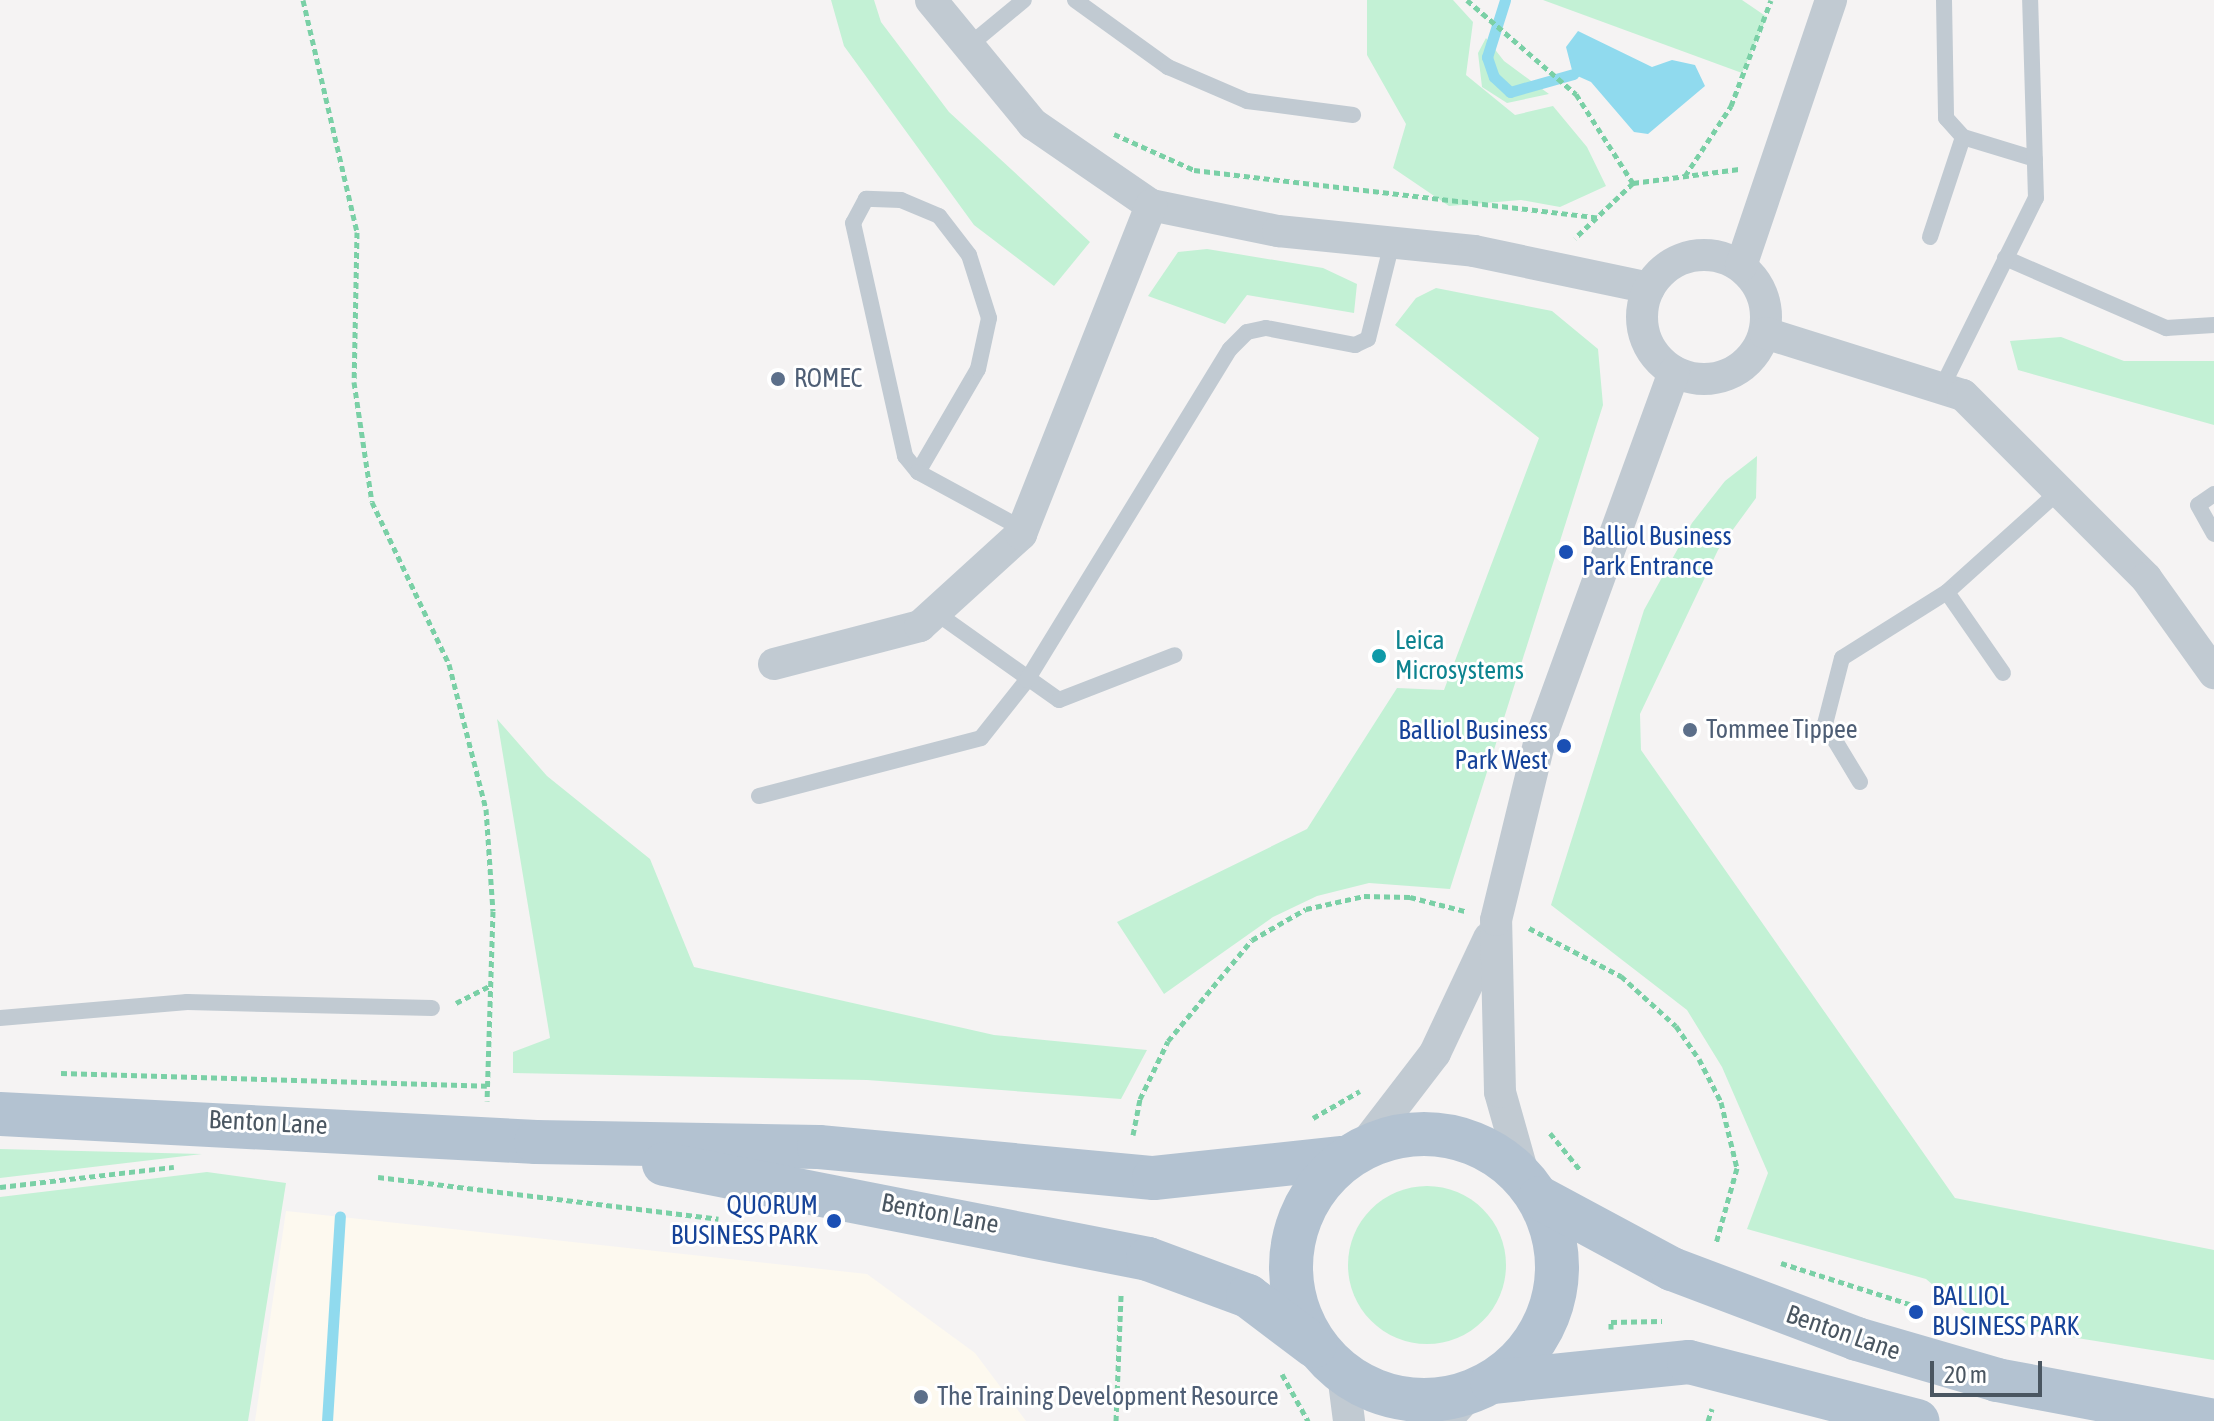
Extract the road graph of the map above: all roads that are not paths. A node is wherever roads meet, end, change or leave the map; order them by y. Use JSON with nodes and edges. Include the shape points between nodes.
{"nodes":[{"id":1,"x":931,"y":0,"type":"edge"},
{"id":2,"x":1024,"y":0,"type":"edge"},
{"id":3,"x":1075,"y":0,"type":"edge"},
{"id":4,"x":1831,"y":0,"type":"edge"},
{"id":5,"x":1944,"y":0,"type":"edge"},
{"id":6,"x":2030,"y":0,"type":"edge"},
{"id":7,"x":965,"y":49,"type":"junction"},
{"id":8,"x":1353,"y":115,"type":"dead end"},
{"id":9,"x":1963,"y":137,"type":"junction"},
{"id":10,"x":2035,"y":159,"type":"junction"},
{"id":11,"x":1151,"y":205,"type":"junction"},
{"id":12,"x":1930,"y":237,"type":"dead end"},
{"id":13,"x":1392,"y":243,"type":"junction"},
{"id":14,"x":2005,"y":258,"type":"junction"},
{"id":15,"x":1741,"y":266,"type":"junction"},
{"id":16,"x":1649,"y":288,"type":"junction"},
{"id":17,"x":2214,"y":325,"type":"edge"},
{"id":18,"x":1765,"y":333,"type":"junction"},
{"id":19,"x":1674,"y":372,"type":"junction"},
{"id":20,"x":1941,"y":389,"type":"junction"},
{"id":21,"x":918,"y":472,"type":"junction"},
{"id":22,"x":2059,"y":491,"type":"junction"},
{"id":23,"x":2214,"y":494,"type":"edge"},
{"id":24,"x":1023,"y":529,"type":"junction"},
{"id":25,"x":2214,"y":534,"type":"edge"},
{"id":26,"x":1947,"y":592,"type":"junction"},
{"id":27,"x":935,"y":612,"type":"junction"},
{"id":28,"x":1175,"y":655,"type":"dead end"},
{"id":29,"x":2210,"y":660,"type":"edge"},
{"id":30,"x":774,"y":664,"type":"dead end"},
{"id":31,"x":2003,"y":673,"type":"dead end"},
{"id":32,"x":1027,"y":680,"type":"junction"},
{"id":33,"x":1860,"y":782,"type":"dead end"},
{"id":34,"x":759,"y":796,"type":"dead end"},
{"id":35,"x":1496,"y":920,"type":"junction"},
{"id":36,"x":432,"y":1008,"type":"road end"},
{"id":37,"x":0,"y":1018,"type":"edge"},
{"id":38,"x":0,"y":1114,"type":"edge"},
{"id":39,"x":536,"y":1142,"type":"junction"},
{"id":40,"x":1352,"y":1152,"type":"junction"},
{"id":41,"x":1532,"y":1188,"type":"junction"},
{"id":42,"x":1332,"y":1363,"type":"junction"},
{"id":43,"x":1469,"y":1399,"type":"edge"},
{"id":44,"x":1349,"y":1421,"type":"edge"},
{"id":45,"x":1917,"y":1421,"type":"edge"},
{"id":46,"x":2214,"y":1421,"type":"edge"}],
"edges":[{"from":1,"to":7,"type":"street"},
{"from":2,"to":7,"type":"lane"},
{"from":3,"to":8,"type":"lane","via":[[1168,67],[1247,101]]},
{"from":4,"to":15,"type":"street"},
{"from":5,"to":9,"type":"lane","via":[[1946,118]]},
{"from":6,"to":10,"type":"lane"},
{"from":7,"to":11,"type":"street","via":[[1033,124]]},
{"from":9,"to":10,"type":"lane"},
{"from":9,"to":12,"type":"lane"},
{"from":10,"to":14,"type":"lane","via":[[2036,198]]},
{"from":11,"to":13,"type":"street"},
{"from":11,"to":24,"type":"street"},
{"from":13,"to":16,"type":"street","via":[[1548,264]]},
{"from":13,"to":32,"type":"lane","via":[[1368,339],[1355,345],[1266,328],[1247,332],[1230,349]]},
{"from":14,"to":17,"type":"lane","via":[[2166,328]]},
{"from":14,"to":20,"type":"lane"},
{"from":15,"to":16,"type":"street","via":[[1689,256],[1667,267]]},
{"from":15,"to":18,"type":"street","via":[[1767,310]]},
{"from":16,"to":19,"type":"street","via":[[1642,318],[1647,343]]},
{"from":18,"to":19,"type":"street","via":[[1734,372],[1715,379]]},
{"from":18,"to":20,"type":"street"},
{"from":19,"to":35,"type":"street","via":[[1539,743]]},
{"from":20,"to":22,"type":"street","via":[[1963,395]]},
{"from":21,"to":21,"type":"lane","via":[[905,456],[853,223],[866,199],[901,200],[939,216],[969,255],[989,318],[978,369]]},
{"from":21,"to":24,"type":"lane"},
{"from":22,"to":26,"type":"lane"},
{"from":22,"to":29,"type":"street","via":[[2146,578]]},
{"from":23,"to":25,"type":"lane","via":[[2198,505]]},
{"from":24,"to":27,"type":"street"},
{"from":26,"to":31,"type":"lane"},
{"from":26,"to":33,"type":"lane","via":[[1842,658],[1825,724]]},
{"from":27,"to":30,"type":"street","via":[[920,626]]},
{"from":27,"to":32,"type":"lane"},
{"from":28,"to":32,"type":"lane","via":[[1059,700]]},
{"from":32,"to":34,"type":"lane","via":[[981,738]]},
{"from":35,"to":40,"type":"street","via":[[1435,1053]]},
{"from":35,"to":41,"type":"street","via":[[1500,1092]]},
{"from":36,"to":37,"type":"lane","via":[[187,1002]]},
{"from":38,"to":39,"type":"main road","name":"Benton Lane"},
{"from":39,"to":40,"type":"main road","name":"Benton Lane","via":[[819,1147],[1154,1178]]},
{"from":39,"to":42,"type":"main road","name":"Benton Lane","via":[[896,1205],[1148,1259],[1248,1296]]},
{"from":40,"to":41,"type":"main road","via":[[1412,1135],[1457,1138],[1492,1152]]},
{"from":40,"to":42,"type":"main road","via":[[1307,1200],[1294,1240],[1295,1292]]},
{"from":41,"to":43,"type":"main road","via":[[1555,1243],[1555,1295],[1537,1335]]},
{"from":41,"to":46,"type":"main road","name":"Benton Lane","via":[[1672,1269],[1857,1339],[1997,1380]]},
{"from":42,"to":43,"type":"main road","via":[[1416,1401]]},
{"from":42,"to":44,"type":"street"},
{"from":43,"to":45,"type":"main road","via":[[1689,1362]]}]}
